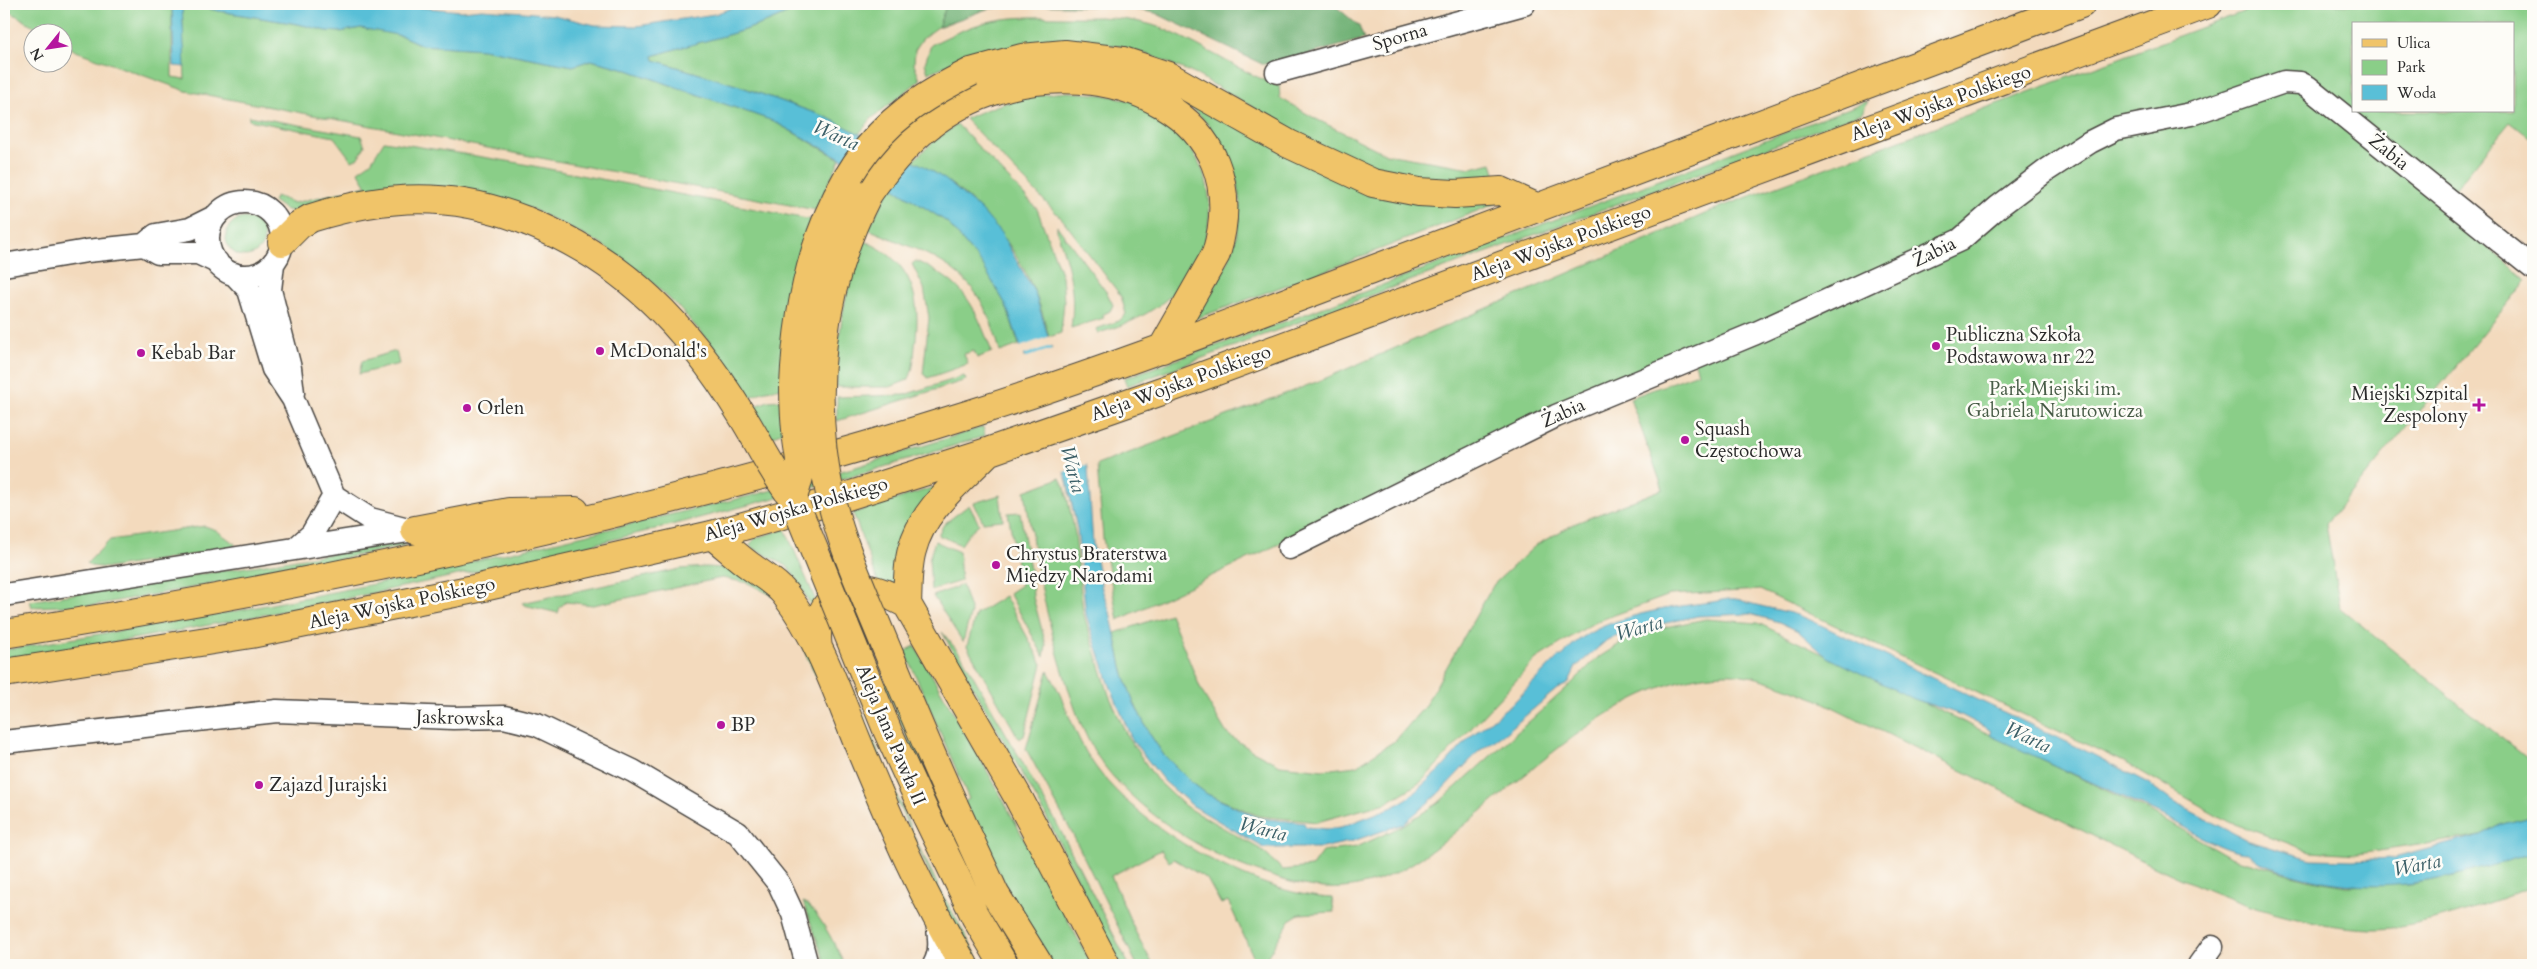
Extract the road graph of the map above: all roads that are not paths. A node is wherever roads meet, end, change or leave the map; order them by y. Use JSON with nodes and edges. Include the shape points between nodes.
{"nodes":[{"id":1,"x":1524,"y":4,"type":"edge"},
{"id":2,"x":2081,"y":4,"type":"edge"},
{"id":3,"x":2208,"y":4,"type":"edge"},
{"id":4,"x":1277,"y":72,"type":"dead end"},
{"id":5,"x":1538,"y":208,"type":"junction"},
{"id":6,"x":216,"y":216,"type":"junction"},
{"id":7,"x":144,"y":246,"type":"junction"},
{"id":8,"x":278,"y":253,"type":"junction"},
{"id":9,"x":4,"y":265,"type":"edge"},
{"id":10,"x":225,"y":268,"type":"junction"},
{"id":11,"x":2533,"y":268,"type":"edge"},
{"id":12,"x":1162,"y":349,"type":"junction"},
{"id":13,"x":293,"y":399,"type":"junction"},
{"id":14,"x":990,"y":451,"type":"junction"},
{"id":15,"x":334,"y":496,"type":"junction"},
{"id":16,"x":793,"y":498,"type":"junction"},
{"id":17,"x":629,"y":510,"type":"junction"},
{"id":18,"x":415,"y":530,"type":"junction"},
{"id":19,"x":712,"y":535,"type":"junction"},
{"id":20,"x":1289,"y":548,"type":"dead end"},
{"id":21,"x":295,"y":549,"type":"junction"},
{"id":22,"x":4,"y":595,"type":"edge"},
{"id":23,"x":907,"y":604,"type":"junction"},
{"id":24,"x":4,"y":634,"type":"edge"},
{"id":25,"x":818,"y":648,"type":"junction"},
{"id":26,"x":4,"y":674,"type":"edge"},
{"id":27,"x":4,"y":742,"type":"edge"},
{"id":28,"x":937,"y":917,"type":"junction"},
{"id":29,"x":807,"y":965,"type":"edge"},
{"id":30,"x":934,"y":965,"type":"edge"},
{"id":31,"x":964,"y":965,"type":"edge"},
{"id":32,"x":1004,"y":965,"type":"edge"},
{"id":33,"x":1038,"y":965,"type":"edge"},
{"id":34,"x":1106,"y":965,"type":"edge"}],
"edges":[{"from":1,"to":4,"type":"street","name":"Sporna"},
{"from":2,"to":5,"type":"main road","name":"Aleja Wojska Polskiego"},
{"from":3,"to":14,"type":"main road","name":"Aleja Wojska Polskiego","via":[[1133,402]]},
{"from":5,"to":12,"type":"main road","name":"Aleja Wojska Polskiego"},
{"from":5,"to":16,"type":"main road","bridge":true,"via":[[1501,191],[1419,192],[1373,183],[1289,144],[1168,76],[1123,61],[1065,54],[1022,58],[971,72],[906,111],[875,141],[853,170],[822,232],[808,279],[796,360],[794,395],[800,469]]},
{"from":6,"to":7,"type":"street","via":[[190,230],[156,235]]},
{"from":6,"to":8,"type":"street","via":[[235,203],[259,204],[277,219]]},
{"from":6,"to":10,"type":"street","via":[[209,234],[211,253]]},
{"from":7,"to":9,"type":"street","via":[[87,251]]},
{"from":7,"to":10,"type":"street","via":[[158,253],[198,253]]},
{"from":8,"to":10,"type":"street","via":[[255,274]]},
{"from":8,"to":13,"type":"street","via":[[270,290],[290,368]]},
{"from":8,"to":16,"type":"main road","name":"Aleja Jana Pawła II","bridge":true,"via":[[299,225],[311,218],[407,198],[477,205],[555,232],[598,256],[642,290],[672,319],[707,362],[741,414],[776,478]]},
{"from":10,"to":13,"type":"street","via":[[249,290],[273,369]]},
{"from":11,"to":20,"type":"street","name":"Żabia","via":[[2308,87],[2284,82],[2191,114],[2116,129],[2047,170],[1960,240],[1756,334],[1556,416]]},
{"from":12,"to":17,"type":"main road","name":"Aleja Wojska Polskiego","via":[[976,412],[765,476]]},
{"from":12,"to":33,"type":"main road","bridge":true,"via":[[1210,268],[1221,239],[1222,193],[1210,154],[1182,118],[1158,100],[1101,81],[1028,82],[990,92],[954,109],[912,138],[897,153],[868,194],[842,254],[833,285],[821,358],[820,404],[822,439],[837,521],[852,565],[952,803],[995,894]]},
{"from":13,"to":15,"type":"street"},
{"from":14,"to":19,"type":"main road","name":"Aleja Wojska Polskiego"},
{"from":14,"to":23,"type":"main road","via":[[942,499],[919,531],[908,570]]},
{"from":15,"to":18,"type":"street","via":[[370,519]]},
{"from":15,"to":21,"type":"street","via":[[312,534]]},
{"from":16,"to":32,"type":"main road","name":"Aleja Jana Pawła II","bridge":true,"via":[[888,732],[975,916]]},
{"from":17,"to":18,"type":"main road","via":[[509,512]]},
{"from":17,"to":24,"type":"main road","name":"Aleja Wojska Polskiego","via":[[253,591],[124,616]]},
{"from":18,"to":21,"type":"street"},
{"from":19,"to":25,"type":"main road","via":[[784,593]]},
{"from":19,"to":26,"type":"main road","name":"Aleja Wojska Polskiego","via":[[480,588],[251,634]]},
{"from":21,"to":22,"type":"street"},
{"from":23,"to":25,"type":"main road","via":[[870,588],[858,588],[838,595],[818,618]]},
{"from":23,"to":34,"type":"main road","via":[[1018,797]]},
{"from":25,"to":28,"type":"main road","name":"Aleja Jana Pawła II","via":[[882,804]]},
{"from":27,"to":29,"type":"street","name":"Jaskrowska","via":[[277,711],[504,717],[538,725],[634,771],[738,833],[779,884],[793,914]]},
{"from":28,"to":30,"type":"street","via":[[940,939]]},
{"from":28,"to":31,"type":"main road","name":"Aleja Jana Pawła II"}]}
